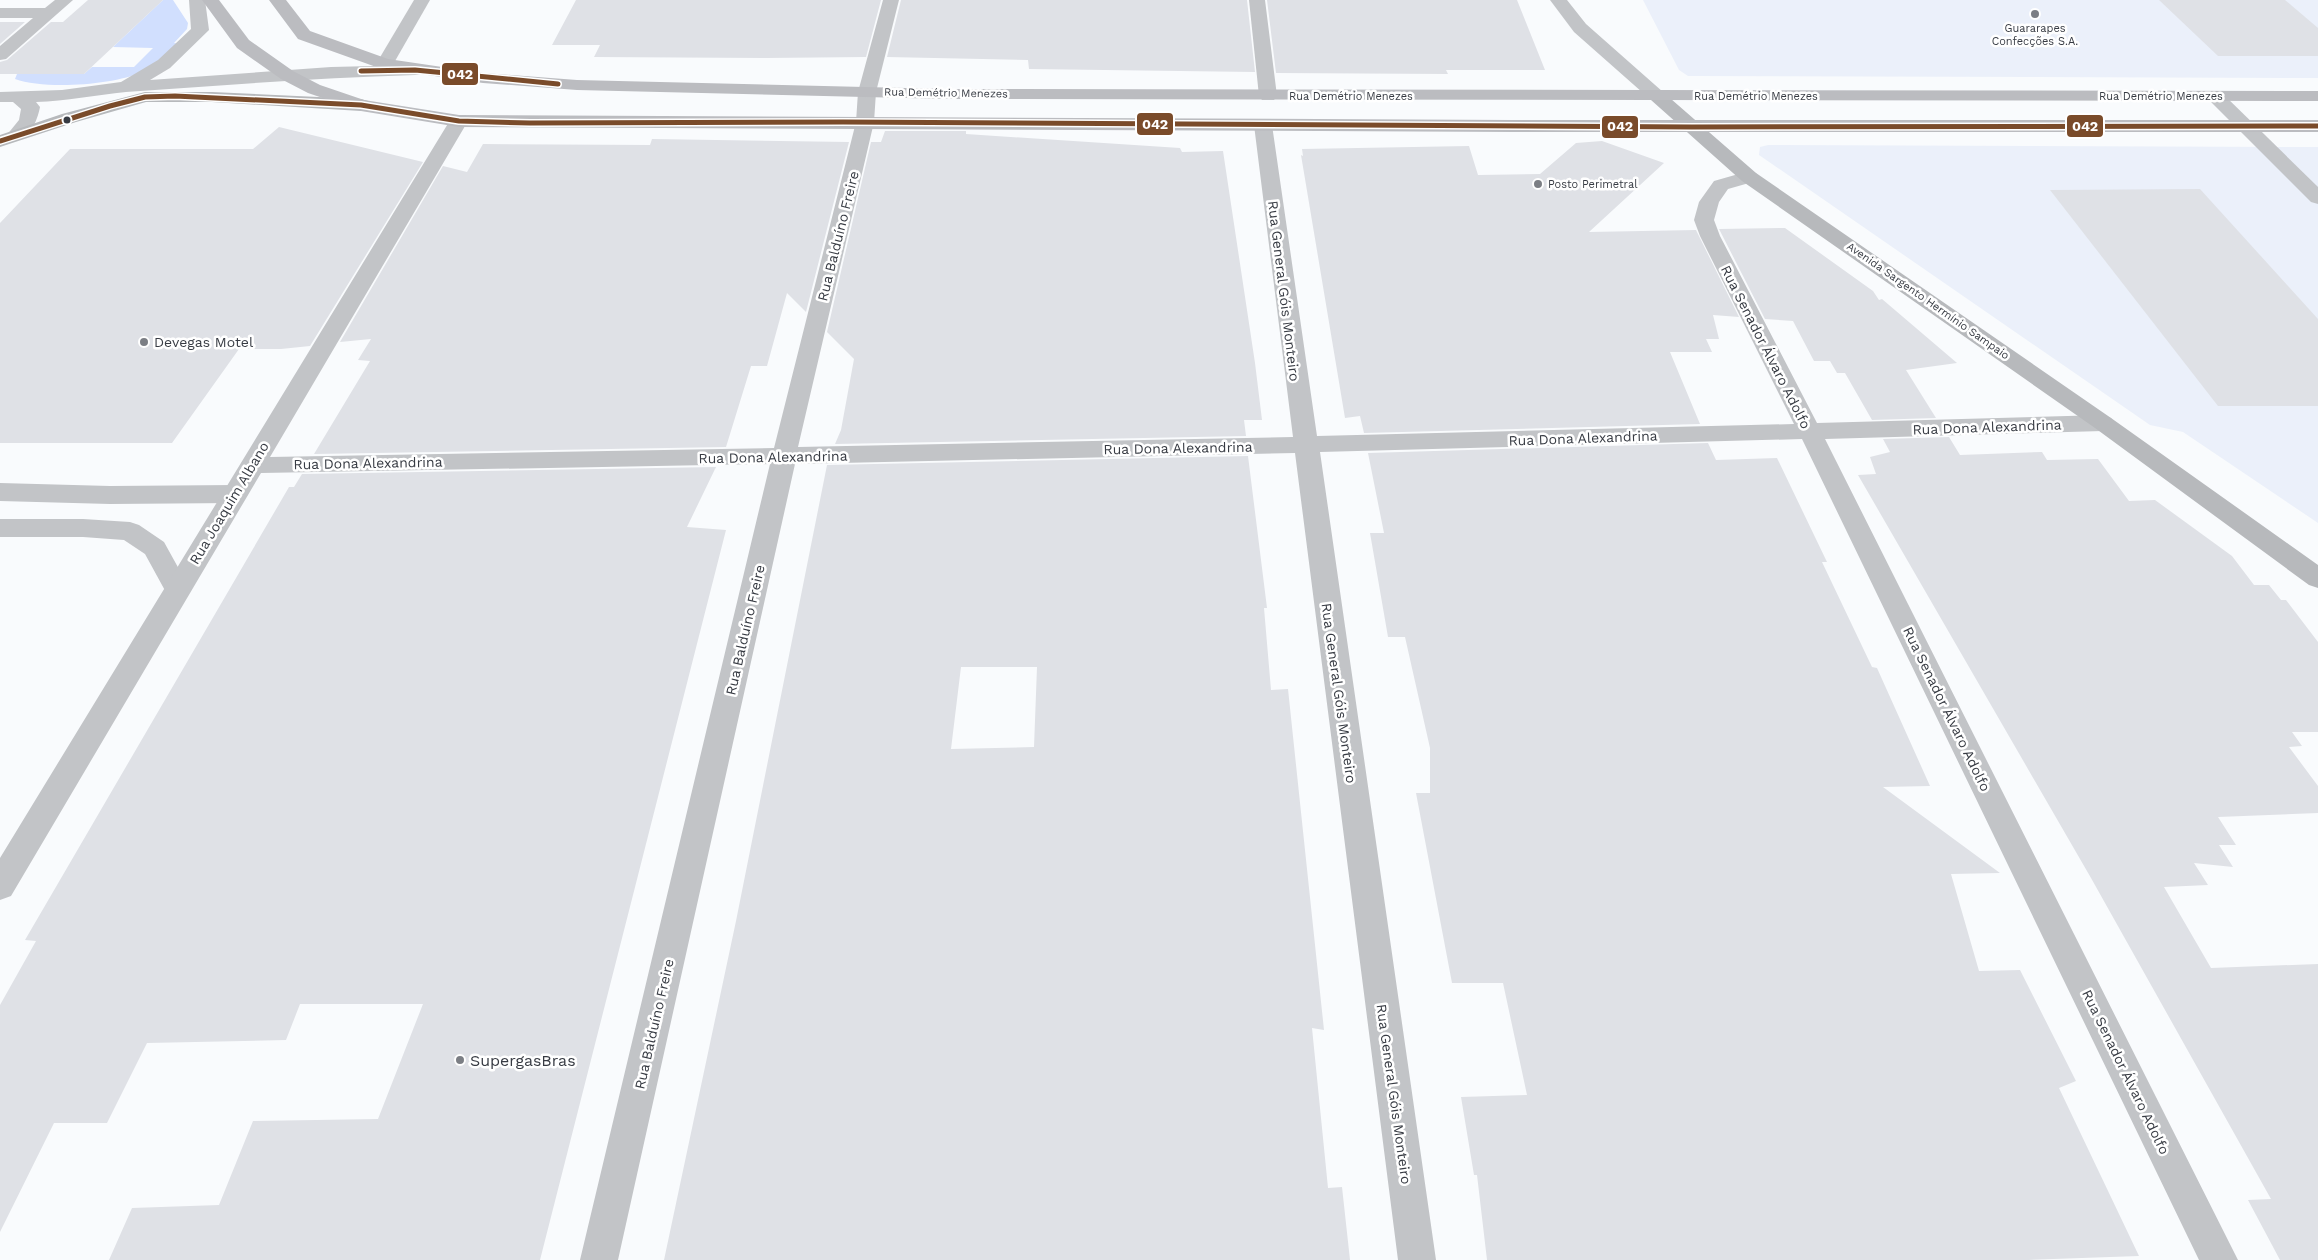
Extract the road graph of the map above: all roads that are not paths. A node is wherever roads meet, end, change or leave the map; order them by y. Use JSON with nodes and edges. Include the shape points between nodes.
{"nodes":[{"id":1,"x":65,"y":0,"type":"edge"},
{"id":2,"x":198,"y":0,"type":"edge"},
{"id":3,"x":210,"y":0,"type":"edge"},
{"id":4,"x":277,"y":0,"type":"edge"},
{"id":5,"x":422,"y":0,"type":"edge"},
{"id":6,"x":890,"y":0,"type":"edge"},
{"id":7,"x":1257,"y":0,"type":"edge"},
{"id":8,"x":1558,"y":0,"type":"edge"},
{"id":9,"x":0,"y":13,"type":"edge"},
{"id":10,"x":49,"y":14,"type":"junction"},
{"id":11,"x":0,"y":55,"type":"edge"},
{"id":12,"x":385,"y":64,"type":"junction"},
{"id":13,"x":415,"y":70,"type":"junction"},
{"id":14,"x":287,"y":75,"type":"junction"},
{"id":15,"x":123,"y":87,"type":"junction"},
{"id":16,"x":867,"y":92,"type":"junction"},
{"id":17,"x":1268,"y":96,"type":"junction"},
{"id":18,"x":1657,"y":96,"type":"junction"},
{"id":19,"x":2215,"y":96,"type":"junction"},
{"id":20,"x":2318,"y":96,"type":"edge"},
{"id":21,"x":8,"y":97,"type":"edge"},
{"id":22,"x":362,"y":105,"type":"junction"},
{"id":23,"x":459,"y":121,"type":"junction"},
{"id":24,"x":865,"y":122,"type":"junction"},
{"id":25,"x":1262,"y":125,"type":"junction"},
{"id":26,"x":2246,"y":126,"type":"junction"},
{"id":27,"x":2318,"y":126,"type":"edge"},
{"id":28,"x":1692,"y":127,"type":"junction"},
{"id":29,"x":8,"y":138,"type":"edge"},
{"id":30,"x":1749,"y":177,"type":"junction"},
{"id":31,"x":2318,"y":198,"type":"edge"},
{"id":32,"x":2103,"y":423,"type":"junction"},
{"id":33,"x":1810,"y":432,"type":"junction"},
{"id":34,"x":1305,"y":446,"type":"junction"},
{"id":35,"x":784,"y":457,"type":"junction"},
{"id":36,"x":252,"y":465,"type":"junction"},
{"id":37,"x":0,"y":492,"type":"edge"},
{"id":38,"x":235,"y":494,"type":"junction"},
{"id":39,"x":0,"y":528,"type":"edge"},
{"id":40,"x":2318,"y":578,"type":"edge"},
{"id":41,"x":177,"y":589,"type":"junction"},
{"id":42,"x":0,"y":886,"type":"edge"},
{"id":43,"x":599,"y":1260,"type":"edge"},
{"id":44,"x":1417,"y":1260,"type":"edge"},
{"id":45,"x":2219,"y":1260,"type":"edge"}],
"edges":[{"from":1,"to":10,"type":"street"},
{"from":2,"to":15,"type":"street","via":[[200,30],[164,64]]},
{"from":3,"to":14,"type":"main road","via":[[243,44]]},
{"from":4,"to":12,"type":"main road","name":"Rua Demétrio Menezes","via":[[304,35]]},
{"from":5,"to":12,"type":"street"},
{"from":6,"to":16,"type":"street","name":"Rua Balduíno Freire"},
{"from":7,"to":17,"type":"street"},
{"from":8,"to":18,"type":"street","name":"Avenida Sargento Hermínio Sampaio","via":[[1580,28]]},
{"from":9,"to":10,"type":"street"},
{"from":10,"to":11,"type":"street"},
{"from":12,"to":13,"type":"main road","name":"Rua Demétrio Menezes"},
{"from":13,"to":14,"type":"street"},
{"from":13,"to":16,"type":"main road","name":"Rua Demétrio Menezes","via":[[567,84]]},
{"from":14,"to":15,"type":"street"},
{"from":14,"to":22,"type":"main road","via":[[314,89]]},
{"from":15,"to":21,"type":"street","via":[[81,94]]},
{"from":16,"to":17,"type":"main road","name":"Rua Demétrio Menezes"},
{"from":16,"to":24,"type":"street","name":"Rua Balduíno Freire"},
{"from":17,"to":18,"type":"main road","name":"Rua Demétrio Menezes"},
{"from":18,"to":19,"type":"main road","name":"Rua Demétrio Menezes"},
{"from":18,"to":28,"type":"main road","name":"Avenida Sargento Hermínio Sampaio"},
{"from":19,"to":20,"type":"main road","name":"Rua Demétrio Menezes"},
{"from":19,"to":26,"type":"street"},
{"from":21,"to":29,"type":"street","via":[[31,107],[28,121]]},
{"from":22,"to":23,"type":"main road"},
{"from":22,"to":29,"type":"main road","via":[[221,97],[145,97]]},
{"from":23,"to":24,"type":"main road"},
{"from":23,"to":36,"type":"street","name":"Rua Joaquim Albano"},
{"from":24,"to":25,"type":"main road"},
{"from":24,"to":35,"type":"street","name":"Rua Balduíno Freire"},
{"from":25,"to":28,"type":"main road"},
{"from":25,"to":34,"type":"street","name":"Rua General Góis Monteiro"},
{"from":26,"to":27,"type":"main road"},
{"from":26,"to":28,"type":"main road"},
{"from":26,"to":31,"type":"street"},
{"from":28,"to":30,"type":"main road","name":"Avenida Sargento Hermínio Sampaio"},
{"from":30,"to":32,"type":"main road","name":"Avenida Sargento Hermínio Sampaio"},
{"from":30,"to":33,"type":"street","name":"Rua Senador Álvaro Adolfo","via":[[1722,185],[1709,202],[1704,220]]},
{"from":32,"to":33,"type":"street","name":"Rua Dona Alexandrina"},
{"from":32,"to":40,"type":"main road","name":"Avenida Sargento Hermínio Sampaio"},
{"from":33,"to":34,"type":"street","name":"Rua Dona Alexandrina"},
{"from":33,"to":45,"type":"street","name":"Rua Senador Álvaro Adolfo"},
{"from":34,"to":35,"type":"street","name":"Rua Dona Alexandrina"},
{"from":34,"to":44,"type":"street","name":"Rua General Góis Monteiro"},
{"from":35,"to":36,"type":"street","name":"Rua Dona Alexandrina"},
{"from":35,"to":43,"type":"street","name":"Rua Balduíno Freire"},
{"from":36,"to":38,"type":"street","name":"Rua Joaquim Albano"},
{"from":37,"to":38,"type":"street"},
{"from":38,"to":41,"type":"street","name":"Rua Joaquim Albano"},
{"from":39,"to":41,"type":"street","via":[[130,531],[155,548]]},
{"from":41,"to":42,"type":"street","name":"Rua Joaquim Albano"}]}
